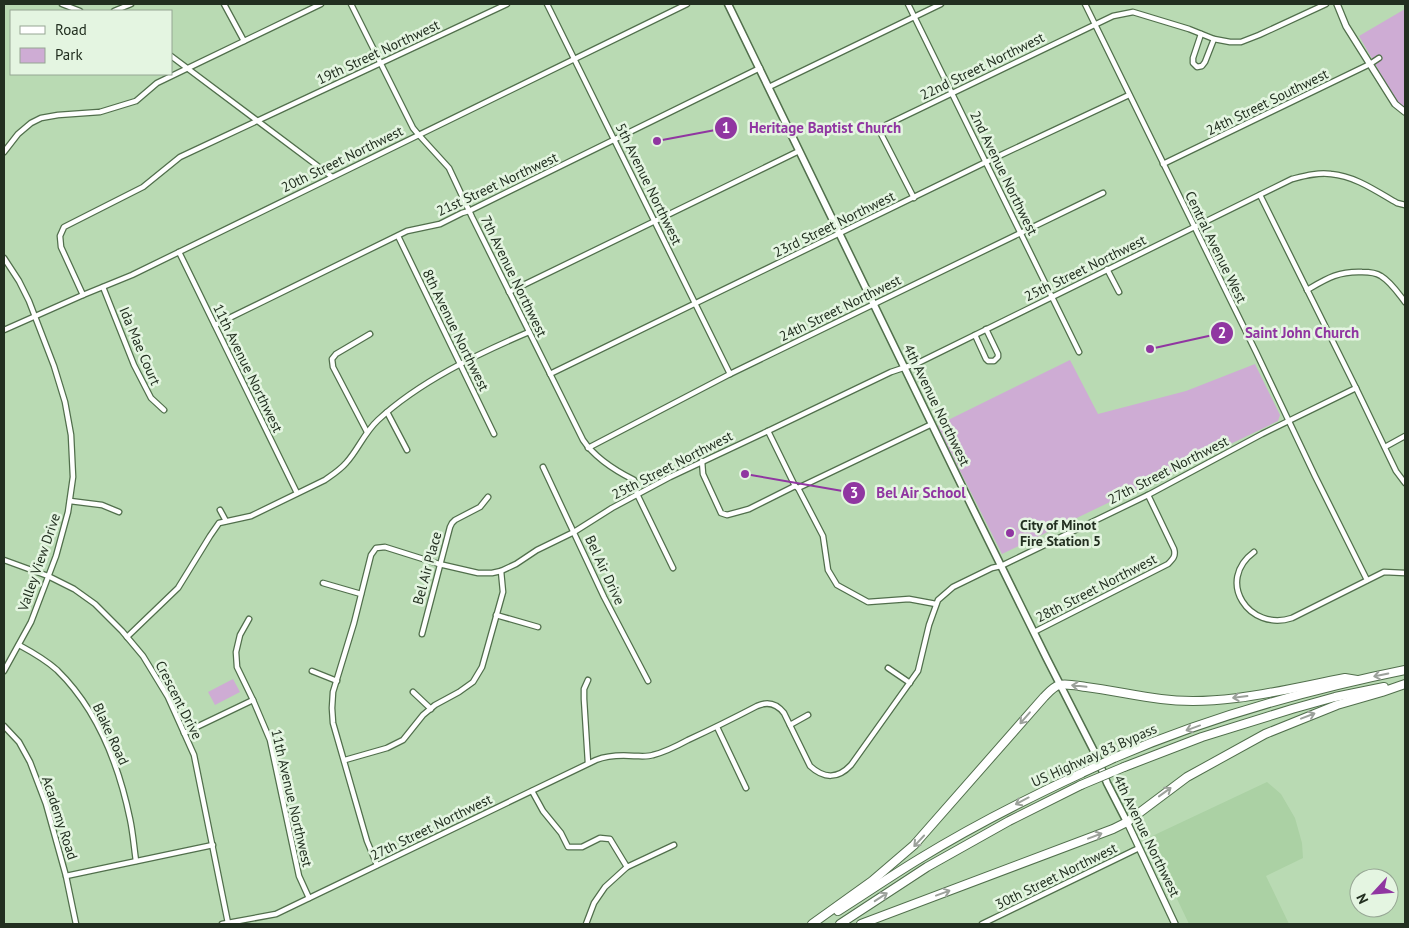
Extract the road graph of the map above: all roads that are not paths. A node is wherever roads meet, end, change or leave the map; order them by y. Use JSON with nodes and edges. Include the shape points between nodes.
{"nodes":[{"id":1,"x":62,"y":4,"type":"edge"},
{"id":2,"x":131,"y":4,"type":"edge"},
{"id":3,"x":224,"y":4,"type":"edge"},
{"id":4,"x":321,"y":4,"type":"edge"},
{"id":5,"x":351,"y":4,"type":"edge"},
{"id":6,"x":507,"y":4,"type":"edge"},
{"id":7,"x":547,"y":4,"type":"edge"},
{"id":8,"x":687,"y":4,"type":"edge"},
{"id":9,"x":908,"y":4,"type":"edge"},
{"id":10,"x":941,"y":4,"type":"edge"},
{"id":11,"x":1085,"y":4,"type":"edge"},
{"id":12,"x":1326,"y":4,"type":"edge"},
{"id":13,"x":1337,"y":4,"type":"edge"},
{"id":14,"x":731,"y":5,"type":"edge"},
{"id":15,"x":77,"y":10,"type":"edge"},
{"id":16,"x":116,"y":10,"type":"edge"},
{"id":17,"x":914,"y":17,"type":"junction"},
{"id":18,"x":1095,"y":25,"type":"junction"},
{"id":19,"x":1201,"y":34,"type":"junction"},
{"id":20,"x":1214,"y":38,"type":"junction"},
{"id":21,"x":244,"y":41,"type":"junction"},
{"id":22,"x":172,"y":57,"type":"edge"},
{"id":23,"x":574,"y":58,"type":"junction"},
{"id":24,"x":1379,"y":58,"type":"dead end"},
{"id":25,"x":380,"y":63,"type":"junction"},
{"id":26,"x":1370,"y":64,"type":"junction"},
{"id":27,"x":189,"y":68,"type":"junction"},
{"id":28,"x":760,"y":68,"type":"junction"},
{"id":29,"x":769,"y":87,"type":"junction"},
{"id":30,"x":952,"y":93,"type":"junction"},
{"id":31,"x":1129,"y":95,"type":"junction"},
{"id":32,"x":1405,"y":112,"type":"edge"},
{"id":33,"x":258,"y":120,"type":"junction"},
{"id":34,"x":418,"y":134,"type":"junction"},
{"id":35,"x":615,"y":140,"type":"junction"},
{"id":36,"x":799,"y":151,"type":"junction"},
{"id":37,"x":4,"y":152,"type":"edge"},
{"id":38,"x":986,"y":162,"type":"junction"},
{"id":39,"x":1163,"y":164,"type":"junction"},
{"id":40,"x":331,"y":176,"type":"junction"},
{"id":41,"x":1103,"y":193,"type":"dead end"},
{"id":42,"x":1260,"y":195,"type":"junction"},
{"id":43,"x":914,"y":198,"type":"junction"},
{"id":44,"x":1405,"y":205,"type":"edge"},
{"id":45,"x":469,"y":211,"type":"junction"},
{"id":46,"x":655,"y":221,"type":"junction"},
{"id":47,"x":1194,"y":227,"type":"junction"},
{"id":48,"x":1021,"y":233,"type":"junction"},
{"id":49,"x":839,"y":234,"type":"junction"},
{"id":50,"x":398,"y":236,"type":"junction"},
{"id":51,"x":179,"y":252,"type":"junction"},
{"id":52,"x":4,"y":258,"type":"edge"},
{"id":53,"x":1107,"y":269,"type":"junction"},
{"id":54,"x":103,"y":287,"type":"junction"},
{"id":55,"x":1307,"y":290,"type":"junction"},
{"id":56,"x":509,"y":292,"type":"junction"},
{"id":57,"x":1119,"y":292,"type":"dead end"},
{"id":58,"x":83,"y":294,"type":"junction"},
{"id":59,"x":1052,"y":297,"type":"junction"},
{"id":60,"x":1405,"y":302,"type":"edge"},
{"id":61,"x":696,"y":304,"type":"junction"},
{"id":62,"x":874,"y":304,"type":"junction"},
{"id":63,"x":36,"y":316,"type":"junction"},
{"id":64,"x":215,"y":325,"type":"junction"},
{"id":65,"x":986,"y":329,"type":"junction"},
{"id":66,"x":4,"y":330,"type":"edge"},
{"id":67,"x":529,"y":332,"type":"junction"},
{"id":68,"x":370,"y":334,"type":"dead end"},
{"id":69,"x":975,"y":335,"type":"junction"},
{"id":70,"x":1079,"y":352,"type":"dead end"},
{"id":71,"x":460,"y":365,"type":"junction"},
{"id":72,"x":904,"y":367,"type":"junction"},
{"id":73,"x":550,"y":374,"type":"junction"},
{"id":74,"x":730,"y":374,"type":"junction"},
{"id":75,"x":1356,"y":388,"type":"junction"},
{"id":76,"x":164,"y":410,"type":"dead end"},
{"id":77,"x":387,"y":412,"type":"junction"},
{"id":78,"x":1288,"y":421,"type":"junction"},
{"id":79,"x":932,"y":424,"type":"junction"},
{"id":80,"x":768,"y":431,"type":"junction"},
{"id":81,"x":367,"y":432,"type":"junction"},
{"id":82,"x":494,"y":434,"type":"dead end"},
{"id":83,"x":1405,"y":436,"type":"edge"},
{"id":84,"x":1385,"y":447,"type":"junction"},
{"id":85,"x":588,"y":448,"type":"junction"},
{"id":86,"x":407,"y":450,"type":"dead end"},
{"id":87,"x":702,"y":461,"type":"junction"},
{"id":88,"x":543,"y":467,"type":"dead end"},
{"id":89,"x":1405,"y":483,"type":"edge"},
{"id":90,"x":797,"y":487,"type":"junction"},
{"id":91,"x":297,"y":493,"type":"junction"},
{"id":92,"x":637,"y":494,"type":"junction"},
{"id":93,"x":1148,"y":495,"type":"junction"},
{"id":94,"x":488,"y":497,"type":"dead end"},
{"id":95,"x":70,"y":501,"type":"junction"},
{"id":96,"x":220,"y":510,"type":"dead end"},
{"id":97,"x":119,"y":512,"type":"dead end"},
{"id":98,"x":226,"y":521,"type":"junction"},
{"id":99,"x":574,"y":532,"type":"junction"},
{"id":100,"x":1254,"y":552,"type":"dead end"},
{"id":101,"x":4,"y":560,"type":"edge"},
{"id":102,"x":440,"y":564,"type":"junction"},
{"id":103,"x":1001,"y":566,"type":"junction"},
{"id":104,"x":673,"y":568,"type":"dead end"},
{"id":105,"x":501,"y":571,"type":"junction"},
{"id":106,"x":1405,"y":573,"type":"edge"},
{"id":107,"x":48,"y":576,"type":"junction"},
{"id":108,"x":1367,"y":580,"type":"junction"},
{"id":109,"x":323,"y":582,"type":"dead end"},
{"id":110,"x":361,"y":594,"type":"junction"},
{"id":111,"x":936,"y":604,"type":"junction"},
{"id":112,"x":496,"y":615,"type":"junction"},
{"id":113,"x":249,"y":619,"type":"dead end"},
{"id":114,"x":538,"y":627,"type":"dead end"},
{"id":115,"x":1034,"y":632,"type":"junction"},
{"id":116,"x":422,"y":634,"type":"dead end"},
{"id":117,"x":127,"y":637,"type":"junction"},
{"id":118,"x":19,"y":645,"type":"junction"},
{"id":119,"x":888,"y":668,"type":"dead end"},
{"id":120,"x":1405,"y":670,"type":"edge"},
{"id":121,"x":4,"y":671,"type":"edge"},
{"id":122,"x":312,"y":671,"type":"dead end"},
{"id":123,"x":588,"y":680,"type":"dead end"},
{"id":124,"x":1357,"y":680,"type":"junction"},
{"id":125,"x":337,"y":681,"type":"junction"},
{"id":126,"x":648,"y":681,"type":"dead end"},
{"id":127,"x":910,"y":682,"type":"junction"},
{"id":128,"x":1405,"y":683,"type":"edge"},
{"id":129,"x":1060,"y":685,"type":"junction"},
{"id":130,"x":413,"y":692,"type":"dead end"},
{"id":131,"x":253,"y":700,"type":"junction"},
{"id":132,"x":431,"y":709,"type":"junction"},
{"id":133,"x":808,"y":715,"type":"dead end"},
{"id":134,"x":790,"y":725,"type":"junction"},
{"id":135,"x":4,"y":726,"type":"edge"},
{"id":136,"x":717,"y":727,"type":"junction"},
{"id":137,"x":184,"y":734,"type":"junction"},
{"id":138,"x":345,"y":760,"type":"junction"},
{"id":139,"x":588,"y":763,"type":"junction"},
{"id":140,"x":746,"y":788,"type":"dead end"},
{"id":141,"x":532,"y":791,"type":"junction"},
{"id":142,"x":1127,"y":822,"type":"junction"},
{"id":143,"x":213,"y":845,"type":"junction"},
{"id":144,"x":674,"y":845,"type":"dead end"},
{"id":145,"x":1139,"y":848,"type":"junction"},
{"id":146,"x":136,"y":861,"type":"junction"},
{"id":147,"x":377,"y":865,"type":"junction"},
{"id":148,"x":627,"y":867,"type":"junction"},
{"id":149,"x":66,"y":876,"type":"junction"},
{"id":150,"x":309,"y":898,"type":"junction"},
{"id":151,"x":228,"y":923,"type":"edge"},
{"id":152,"x":76,"y":924,"type":"edge"},
{"id":153,"x":222,"y":924,"type":"edge"},
{"id":154,"x":586,"y":924,"type":"edge"},
{"id":155,"x":812,"y":924,"type":"edge"},
{"id":156,"x":819,"y":924,"type":"edge"},
{"id":157,"x":840,"y":924,"type":"edge"},
{"id":158,"x":861,"y":924,"type":"edge"},
{"id":159,"x":982,"y":924,"type":"edge"},
{"id":160,"x":1176,"y":924,"type":"edge"}],
"edges":[{"from":1,"to":15,"type":"street"},
{"from":2,"to":16,"type":"street"},
{"from":3,"to":21,"type":"street"},
{"from":4,"to":21,"type":"street"},
{"from":5,"to":25,"type":"street","name":"7th Avenue Northwest"},
{"from":6,"to":25,"type":"street","name":"19th Street Northwest"},
{"from":7,"to":23,"type":"street","name":"5th Avenue Northwest"},
{"from":8,"to":23,"type":"street","name":"20th Street Northwest"},
{"from":9,"to":17,"type":"street","name":"2nd Avenue Northwest"},
{"from":10,"to":17,"type":"street"},
{"from":11,"to":18,"type":"street","name":"Central Avenue West"},
{"from":12,"to":20,"type":"street","name":"22nd Street Northwest","via":[[1241,42]]},
{"from":13,"to":26,"type":"street","via":[[1346,26]]},
{"from":14,"to":28,"type":"main road","name":"4th Avenue Northwest"},
{"from":17,"to":29,"type":"street"},
{"from":17,"to":30,"type":"street","name":"2nd Avenue Northwest"},
{"from":18,"to":19,"type":"street","name":"22nd Street Northwest","via":[[1113,16],[1133,12]]},
{"from":18,"to":30,"type":"street","name":"22nd Street Northwest"},
{"from":18,"to":31,"type":"street","name":"Central Avenue West"},
{"from":19,"to":20,"type":"street","name":"22nd Street Northwest"},
{"from":19,"to":20,"type":"street","via":[[1193,58],[1197,67],[1206,62]]},
{"from":21,"to":27,"type":"street"},
{"from":22,"to":27,"type":"street"},
{"from":23,"to":34,"type":"street","name":"20th Street Northwest"},
{"from":23,"to":35,"type":"street","name":"5th Avenue Northwest"},
{"from":24,"to":26,"type":"street","name":"24th Street Southwest"},
{"from":25,"to":33,"type":"street","name":"19th Street Northwest"},
{"from":25,"to":34,"type":"street","name":"7th Avenue Northwest"},
{"from":26,"to":32,"type":"street","via":[[1395,104]]},
{"from":26,"to":39,"type":"street","name":"24th Street Southwest"},
{"from":27,"to":33,"type":"street"},
{"from":27,"to":37,"type":"street","via":[[157,83],[136,101],[100,112],[41,118],[18,134]]},
{"from":28,"to":29,"type":"main road","name":"4th Avenue Northwest"},
{"from":28,"to":35,"type":"street","name":"21st Street Northwest"},
{"from":29,"to":36,"type":"main road","name":"4th Avenue Northwest"},
{"from":30,"to":38,"type":"street","name":"2nd Avenue Northwest"},
{"from":30,"to":43,"type":"street","name":"22nd Street Northwest","via":[[879,130]]},
{"from":31,"to":38,"type":"street","name":"23rd Street Northwest"},
{"from":31,"to":39,"type":"street","name":"Central Avenue West"},
{"from":33,"to":40,"type":"street"},
{"from":33,"to":58,"type":"street","name":"19th Street Northwest","via":[[180,157],[143,187],[64,227],[60,236],[61,248]]},
{"from":34,"to":40,"type":"street","name":"20th Street Northwest"},
{"from":34,"to":45,"type":"street","name":"7th Avenue Northwest","via":[[449,168]]},
{"from":35,"to":45,"type":"street","name":"21st Street Northwest"},
{"from":35,"to":46,"type":"street","name":"5th Avenue Northwest"},
{"from":36,"to":46,"type":"street"},
{"from":36,"to":49,"type":"main road","name":"4th Avenue Northwest"},
{"from":38,"to":43,"type":"street","name":"23rd Street Northwest"},
{"from":38,"to":48,"type":"street","name":"2nd Avenue Northwest"},
{"from":39,"to":47,"type":"street","name":"Central Avenue West"},
{"from":40,"to":51,"type":"street","name":"20th Street Northwest"},
{"from":41,"to":48,"type":"street","name":"24th Street Northwest"},
{"from":42,"to":44,"type":"street","name":"25th Street Northwest","via":[[1292,179],[1330,173],[1349,177]]},
{"from":42,"to":47,"type":"street","name":"25th Street Northwest"},
{"from":42,"to":55,"type":"street"},
{"from":43,"to":49,"type":"street","name":"23rd Street Northwest"},
{"from":45,"to":50,"type":"street","name":"21st Street Northwest","via":[[440,224]]},
{"from":45,"to":56,"type":"street","name":"7th Avenue Northwest"},
{"from":46,"to":56,"type":"street"},
{"from":46,"to":61,"type":"street","name":"5th Avenue Northwest"},
{"from":47,"to":53,"type":"street","name":"25th Street Northwest"},
{"from":47,"to":78,"type":"street","name":"Central Avenue West"},
{"from":48,"to":59,"type":"street","name":"2nd Avenue Northwest"},
{"from":48,"to":62,"type":"street","name":"24th Street Northwest"},
{"from":49,"to":61,"type":"street","name":"23rd Street Northwest"},
{"from":49,"to":62,"type":"main road","name":"4th Avenue Northwest"},
{"from":50,"to":64,"type":"street","name":"21st Street Northwest"},
{"from":50,"to":71,"type":"street","name":"8th Avenue Northwest"},
{"from":51,"to":54,"type":"street","name":"20th Street Northwest"},
{"from":51,"to":64,"type":"street","name":"11th Avenue Northwest"},
{"from":52,"to":63,"type":"street","name":"Valley View Drive"},
{"from":53,"to":57,"type":"street"},
{"from":53,"to":59,"type":"street","name":"25th Street Northwest"},
{"from":54,"to":58,"type":"street","name":"20th Street Northwest"},
{"from":54,"to":76,"type":"street","name":"Ida Mae Court","via":[[134,365],[151,398]]},
{"from":55,"to":60,"type":"street","via":[[1349,271],[1370,272],[1381,276]]},
{"from":55,"to":75,"type":"street"},
{"from":56,"to":67,"type":"street","name":"7th Avenue Northwest"},
{"from":58,"to":63,"type":"street","name":"20th Street Northwest"},
{"from":59,"to":65,"type":"street","name":"25th Street Northwest"},
{"from":59,"to":70,"type":"street","name":"2nd Avenue Northwest"},
{"from":61,"to":73,"type":"street","name":"23rd Street Northwest"},
{"from":61,"to":74,"type":"street","name":"5th Avenue Northwest"},
{"from":62,"to":72,"type":"main road","name":"4th Avenue Northwest"},
{"from":62,"to":74,"type":"street","name":"24th Street Northwest"},
{"from":63,"to":66,"type":"street","name":"20th Street Northwest"},
{"from":63,"to":95,"type":"street","name":"Valley View Drive","via":[[65,402],[71,435],[73,477]]},
{"from":64,"to":91,"type":"street","name":"11th Avenue Northwest"},
{"from":65,"to":69,"type":"street","name":"25th Street Northwest"},
{"from":65,"to":69,"type":"street","via":[[998,354],[994,362],[986,359]]},
{"from":67,"to":71,"type":"street"},
{"from":67,"to":73,"type":"street","name":"7th Avenue Northwest"},
{"from":68,"to":81,"type":"street","via":[[332,359],[333,367]]},
{"from":69,"to":72,"type":"street","name":"25th Street Northwest"},
{"from":71,"to":77,"type":"street"},
{"from":71,"to":82,"type":"street","name":"8th Avenue Northwest"},
{"from":72,"to":79,"type":"main road","name":"4th Avenue Northwest"},
{"from":72,"to":80,"type":"street","name":"25th Street Northwest"},
{"from":73,"to":85,"type":"street","name":"7th Avenue Northwest"},
{"from":74,"to":85,"type":"street","name":"24th Street Northwest"},
{"from":75,"to":78,"type":"street","name":"27th Street Northwest"},
{"from":75,"to":84,"type":"street"},
{"from":77,"to":81,"type":"street"},
{"from":77,"to":86,"type":"street"},
{"from":78,"to":93,"type":"street","name":"27th Street Northwest"},
{"from":78,"to":108,"type":"street","name":"Central Avenue West"},
{"from":79,"to":90,"type":"street"},
{"from":79,"to":103,"type":"main road","name":"4th Avenue Northwest"},
{"from":80,"to":87,"type":"street","name":"25th Street Northwest"},
{"from":80,"to":90,"type":"street"},
{"from":81,"to":91,"type":"street","via":[[347,462],[334,474]]},
{"from":83,"to":84,"type":"street"},
{"from":84,"to":89,"type":"street"},
{"from":85,"to":92,"type":"street","name":"7th Avenue Northwest","via":[[634,480]]},
{"from":87,"to":90,"type":"street","via":[[702,474],[721,513],[726,515],[749,509]]},
{"from":87,"to":92,"type":"street","name":"25th Street Northwest"},
{"from":88,"to":99,"type":"street","name":"Bel Air Drive"},
{"from":90,"to":111,"type":"street","via":[[822,536],[828,570],[837,585],[868,602],[909,599]]},
{"from":91,"to":98,"type":"street","via":[[252,516]]},
{"from":92,"to":99,"type":"street","name":"25th Street Northwest"},
{"from":92,"to":104,"type":"street","name":"7th Avenue Northwest"},
{"from":93,"to":103,"type":"street","name":"27th Street Northwest"},
{"from":93,"to":115,"type":"street","name":"28th Street Northwest","via":[[1174,549],[1172,560]]},
{"from":94,"to":102,"type":"street","name":"Bel Air Place","via":[[480,507],[452,523]]},
{"from":95,"to":97,"type":"street","via":[[102,505]]},
{"from":95,"to":107,"type":"street","name":"Valley View Drive","via":[[64,531]]},
{"from":96,"to":98,"type":"street"},
{"from":98,"to":117,"type":"street","via":[[219,524],[210,536],[178,588]]},
{"from":99,"to":105,"type":"street","name":"25th Street Northwest"},
{"from":99,"to":126,"type":"street","name":"Bel Air Drive"},
{"from":100,"to":108,"type":"street","via":[[1240,565],[1237,588],[1244,605],[1265,619],[1282,621],[1292,618]]},
{"from":101,"to":107,"type":"street","name":"Crescent Drive"},
{"from":102,"to":105,"type":"street","name":"25th Street Northwest","via":[[478,573]]},
{"from":102,"to":110,"type":"street","name":"25th Street Northwest","via":[[385,547],[376,548],[371,555]]},
{"from":102,"to":116,"type":"street","name":"Bel Air Place"},
{"from":103,"to":111,"type":"street","name":"27th Street Northwest","via":[[953,587]]},
{"from":103,"to":115,"type":"main road","name":"4th Avenue Northwest"},
{"from":105,"to":112,"type":"street","via":[[503,592]]},
{"from":106,"to":108,"type":"street","via":[[1384,572]]},
{"from":107,"to":117,"type":"street","name":"Crescent Drive","via":[[95,604]]},
{"from":107,"to":118,"type":"street","name":"Valley View Drive"},
{"from":109,"to":110,"type":"street"},
{"from":110,"to":125,"type":"street"},
{"from":111,"to":127,"type":"street","name":"27th Street Northwest","via":[[918,671]]},
{"from":112,"to":114,"type":"street"},
{"from":112,"to":132,"type":"street","via":[[482,667],[473,682]]},
{"from":113,"to":131,"type":"street","name":"11th Avenue Northwest","via":[[240,635],[236,668]]},
{"from":115,"to":129,"type":"main road","name":"4th Avenue Northwest"},
{"from":117,"to":137,"type":"street","name":"Crescent Drive","via":[[168,697]]},
{"from":118,"to":121,"type":"street","name":"Valley View Drive"},
{"from":118,"to":146,"type":"street","name":"Blake Road","via":[[56,670],[86,705],[115,766],[130,820]]},
{"from":119,"to":127,"type":"street"},
{"from":120,"to":124,"type":"highway","name":"US Highway 83 Bypass","one_way":true},
{"from":122,"to":125,"type":"street"},
{"from":123,"to":139,"type":"street","via":[[584,699]]},
{"from":124,"to":129,"type":"highway","one_way":true,"via":[[1345,678],[1252,696],[1184,702]]},
{"from":124,"to":156,"type":"highway","name":"US Highway 83 Bypass","one_way":true,"bridge":true,"via":[[1260,706],[1114,758],[1031,796],[919,859]]},
{"from":125,"to":138,"type":"street","via":[[333,692],[333,715]]},
{"from":127,"to":134,"type":"street","name":"27th Street Northwest","via":[[847,769],[840,774],[827,776],[817,773],[810,766]]},
{"from":142,"to":128,"type":"highway","one_way":true,"via":[[1187,777],[1264,734]]},
{"from":157,"to":128,"type":"highway","name":"US Highway 83 Bypass","one_way":true,"bridge":true,"via":[[927,867],[1081,785],[1202,737],[1335,697]]},
{"from":129,"to":142,"type":"main road","name":"4th Avenue Northwest"},
{"from":129,"to":155,"type":"highway","one_way":true,"via":[[1044,697],[910,850]]},
{"from":130,"to":132,"type":"street"},
{"from":131,"to":137,"type":"street"},
{"from":131,"to":150,"type":"street","name":"11th Avenue Northwest","via":[[270,740],[299,876]]},
{"from":132,"to":138,"type":"street","via":[[403,740]]},
{"from":133,"to":134,"type":"street"},
{"from":134,"to":136,"type":"street","name":"27th Street Northwest","via":[[776,704],[768,703]]},
{"from":135,"to":149,"type":"street","name":"Academy Road","via":[[19,742],[30,762],[46,804]]},
{"from":136,"to":139,"type":"street","name":"27th Street Northwest","via":[[650,756],[606,756]]},
{"from":136,"to":140,"type":"street"},
{"from":137,"to":143,"type":"street","name":"Crescent Drive","via":[[194,754]]},
{"from":138,"to":147,"type":"street","via":[[367,841]]},
{"from":139,"to":141,"type":"street","name":"27th Street Northwest"},
{"from":141,"to":147,"type":"street","name":"27th Street Northwest"},
{"from":141,"to":148,"type":"street","via":[[568,847],[582,847],[600,838],[610,839]]},
{"from":142,"to":145,"type":"street","name":"4th Avenue Northwest"},
{"from":158,"to":142,"type":"highway","one_way":true},
{"from":143,"to":146,"type":"street"},
{"from":143,"to":151,"type":"street","name":"Crescent Drive"},
{"from":144,"to":148,"type":"street"},
{"from":145,"to":159,"type":"street","name":"30th Street Northwest"},
{"from":145,"to":160,"type":"street","name":"4th Avenue Northwest"},
{"from":146,"to":149,"type":"street"},
{"from":147,"to":150,"type":"street","name":"27th Street Northwest"},
{"from":148,"to":154,"type":"street","via":[[605,887]]},
{"from":149,"to":152,"type":"street","name":"Academy Road"},
{"from":150,"to":151,"type":"street","name":"27th Street Northwest","via":[[276,914]]},
{"from":151,"to":153,"type":"street","name":"27th Street Northwest"}]}
